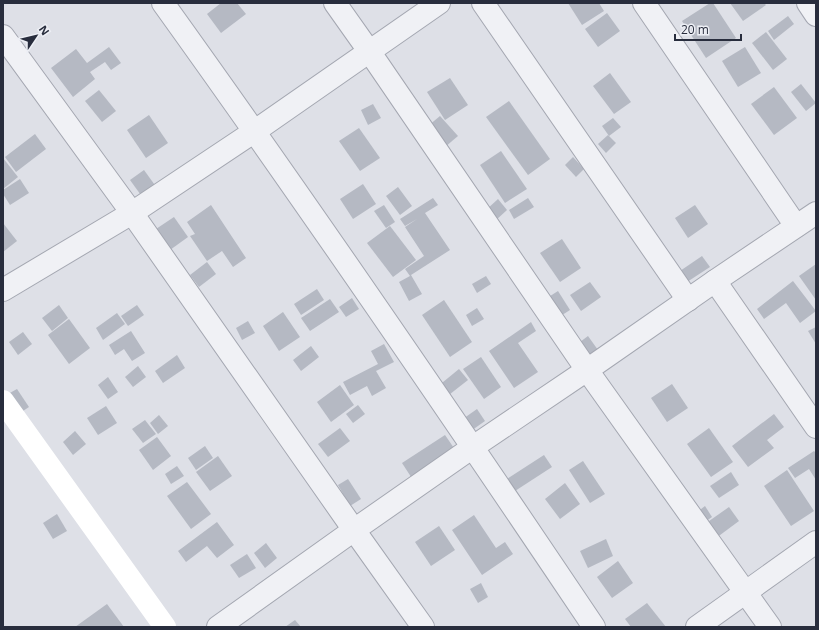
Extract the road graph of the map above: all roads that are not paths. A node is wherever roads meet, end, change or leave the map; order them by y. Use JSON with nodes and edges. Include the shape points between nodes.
{"nodes":[{"id":1,"x":164,"y":3,"type":"edge"},
{"id":2,"x":335,"y":3,"type":"edge"},
{"id":3,"x":439,"y":3,"type":"edge"},
{"id":4,"x":484,"y":3,"type":"edge"},
{"id":5,"x":644,"y":3,"type":"edge"},
{"id":6,"x":808,"y":3,"type":"edge"},
{"id":7,"x":816,"y":15,"type":"edge"},
{"id":8,"x":3,"y":36,"type":"edge"},
{"id":9,"x":370,"y":51,"type":"junction"},
{"id":10,"x":255,"y":131,"type":"junction"},
{"id":11,"x":132,"y":213,"type":"junction"},
{"id":12,"x":816,"y":213,"type":"edge"},
{"id":13,"x":796,"y":226,"type":"junction"},
{"id":14,"x":715,"y":281,"type":"junction"},
{"id":15,"x":3,"y":290,"type":"edge"},
{"id":16,"x":688,"y":300,"type":"junction"},
{"id":17,"x":587,"y":370,"type":"junction"},
{"id":18,"x":3,"y":401,"type":"edge"},
{"id":19,"x":816,"y":427,"type":"edge"},
{"id":20,"x":473,"y":447,"type":"junction"},
{"id":21,"x":354,"y":530,"type":"junction"},
{"id":22,"x":816,"y":542,"type":"edge"},
{"id":23,"x":746,"y":592,"type":"junction"},
{"id":24,"x":165,"y":627,"type":"edge"},
{"id":25,"x":218,"y":627,"type":"edge"},
{"id":26,"x":423,"y":627,"type":"edge"},
{"id":27,"x":594,"y":627,"type":"edge"},
{"id":28,"x":697,"y":627,"type":"edge"},
{"id":29,"x":770,"y":627,"type":"edge"}],
"edges":[{"from":1,"to":10,"type":"street"},
{"from":2,"to":9,"type":"street"},
{"from":3,"to":9,"type":"street"},
{"from":4,"to":16,"type":"street"},
{"from":5,"to":13,"type":"street"},
{"from":6,"to":7,"type":"street"},
{"from":8,"to":11,"type":"street"},
{"from":9,"to":10,"type":"street"},
{"from":9,"to":17,"type":"street"},
{"from":10,"to":11,"type":"street"},
{"from":10,"to":20,"type":"street"},
{"from":11,"to":15,"type":"street"},
{"from":11,"to":21,"type":"street"},
{"from":12,"to":13,"type":"street"},
{"from":13,"to":14,"type":"street"},
{"from":14,"to":16,"type":"street"},
{"from":14,"to":19,"type":"street"},
{"from":16,"to":17,"type":"street"},
{"from":17,"to":20,"type":"street"},
{"from":17,"to":23,"type":"street"},
{"from":18,"to":24,"type":"street"},
{"from":20,"to":21,"type":"street"},
{"from":20,"to":27,"type":"street"},
{"from":21,"to":25,"type":"street"},
{"from":21,"to":26,"type":"street"},
{"from":22,"to":23,"type":"street"},
{"from":23,"to":28,"type":"street"},
{"from":23,"to":29,"type":"street"}]}
